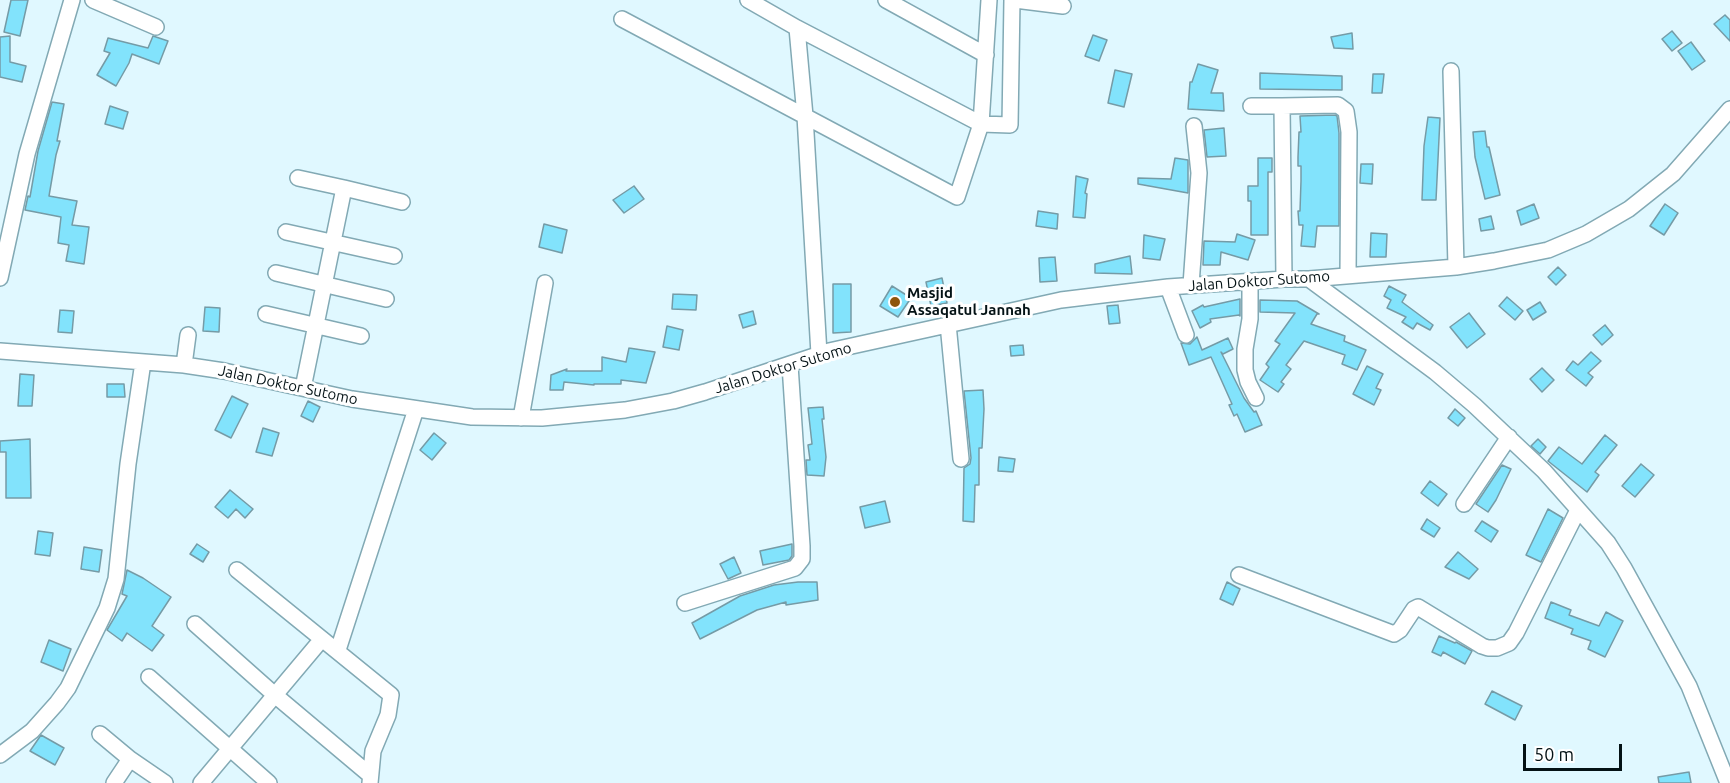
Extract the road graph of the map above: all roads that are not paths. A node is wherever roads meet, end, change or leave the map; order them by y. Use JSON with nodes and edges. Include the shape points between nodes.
{"nodes":[{"id":1,"x":72,"y":0,"type":"edge"},
{"id":2,"x":93,"y":0,"type":"edge"},
{"id":3,"x":748,"y":0,"type":"edge"},
{"id":4,"x":886,"y":0,"type":"edge"},
{"id":5,"x":989,"y":0,"type":"edge"},
{"id":6,"x":1013,"y":0,"type":"edge"},
{"id":7,"x":1063,"y":6,"type":"dead end"},
{"id":8,"x":622,"y":19,"type":"dead end"},
{"id":9,"x":156,"y":27,"type":"dead end"},
{"id":10,"x":797,"y":28,"type":"junction"},
{"id":11,"x":986,"y":55,"type":"junction"},
{"id":12,"x":1451,"y":71,"type":"dead end"},
{"id":13,"x":1251,"y":106,"type":"dead end"},
{"id":14,"x":1282,"y":106,"type":"junction"},
{"id":15,"x":1730,"y":109,"type":"edge"},
{"id":16,"x":805,"y":116,"type":"junction"},
{"id":17,"x":981,"y":124,"type":"junction"},
{"id":18,"x":1194,"y":126,"type":"dead end"},
{"id":19,"x":298,"y":178,"type":"dead end"},
{"id":20,"x":344,"y":188,"type":"junction"},
{"id":21,"x":402,"y":202,"type":"dead end"},
{"id":22,"x":286,"y":232,"type":"dead end"},
{"id":23,"x":333,"y":242,"type":"junction"},
{"id":24,"x":394,"y":256,"type":"dead end"},
{"id":25,"x":1456,"y":267,"type":"junction"},
{"id":26,"x":276,"y":273,"type":"dead end"},
{"id":27,"x":1348,"y":275,"type":"junction"},
{"id":28,"x":0,"y":278,"type":"edge"},
{"id":29,"x":1284,"y":279,"type":"junction"},
{"id":30,"x":1309,"y":279,"type":"junction"},
{"id":31,"x":1250,"y":281,"type":"junction"},
{"id":32,"x":325,"y":284,"type":"junction"},
{"id":33,"x":546,"y":284,"type":"dead end"},
{"id":34,"x":1191,"y":285,"type":"junction"},
{"id":35,"x":1168,"y":287,"type":"junction"},
{"id":36,"x":386,"y":299,"type":"dead end"},
{"id":37,"x":266,"y":314,"type":"dead end"},
{"id":38,"x":948,"y":324,"type":"junction"},
{"id":39,"x":316,"y":326,"type":"junction"},
{"id":40,"x":188,"y":335,"type":"dead end"},
{"id":41,"x":1186,"y":335,"type":"dead end"},
{"id":42,"x":362,"y":336,"type":"dead end"},
{"id":43,"x":0,"y":351,"type":"edge"},
{"id":44,"x":819,"y":354,"type":"junction"},
{"id":45,"x":143,"y":362,"type":"junction"},
{"id":46,"x":184,"y":365,"type":"junction"},
{"id":47,"x":790,"y":365,"type":"junction"},
{"id":48,"x":303,"y":388,"type":"junction"},
{"id":49,"x":1256,"y":398,"type":"dead end"},
{"id":50,"x":416,"y":410,"type":"junction"},
{"id":51,"x":521,"y":418,"type":"junction"},
{"id":52,"x":1509,"y":437,"type":"junction"},
{"id":53,"x":961,"y":459,"type":"dead end"},
{"id":54,"x":1464,"y":504,"type":"dead end"},
{"id":55,"x":1578,"y":510,"type":"junction"},
{"id":56,"x":237,"y":570,"type":"dead end"},
{"id":57,"x":1239,"y":575,"type":"dead end"},
{"id":58,"x":685,"y":603,"type":"dead end"},
{"id":59,"x":195,"y":624,"type":"dead end"},
{"id":60,"x":322,"y":639,"type":"junction"},
{"id":61,"x":338,"y":651,"type":"junction"},
{"id":62,"x":148,"y":677,"type":"dead end"},
{"id":63,"x":276,"y":696,"type":"junction"},
{"id":64,"x":100,"y":734,"type":"dead end"},
{"id":65,"x":230,"y":750,"type":"junction"},
{"id":66,"x":0,"y":755,"type":"edge"},
{"id":67,"x":130,"y":759,"type":"junction"},
{"id":68,"x":370,"y":779,"type":"edge"},
{"id":69,"x":114,"y":783,"type":"edge"},
{"id":70,"x":165,"y":783,"type":"edge"},
{"id":71,"x":201,"y":783,"type":"edge"},
{"id":72,"x":268,"y":783,"type":"edge"},
{"id":73,"x":1728,"y":783,"type":"edge"}],
"edges":[{"from":1,"to":28,"type":"street","via":[[27,154]]},
{"from":2,"to":9,"type":"street"},
{"from":3,"to":10,"type":"street"},
{"from":4,"to":11,"type":"street"},
{"from":5,"to":11,"type":"street"},
{"from":6,"to":7,"type":"street"},
{"from":6,"to":17,"type":"street","via":[[1010,125]]},
{"from":8,"to":16,"type":"street"},
{"from":10,"to":16,"type":"street"},
{"from":10,"to":17,"type":"street"},
{"from":11,"to":17,"type":"street"},
{"from":12,"to":25,"type":"street"},
{"from":13,"to":14,"type":"street"},
{"from":14,"to":27,"type":"street","via":[[1338,105],[1346,111]]},
{"from":14,"to":29,"type":"street"},
{"from":15,"to":25,"type":"street","name":"Jalan Doktor Sutomo","via":[[1673,174],[1629,208],[1586,234],[1548,250]]},
{"from":16,"to":17,"type":"street","via":[[957,196]]},
{"from":16,"to":44,"type":"street"},
{"from":18,"to":34,"type":"street","via":[[1199,173]]},
{"from":19,"to":20,"type":"street"},
{"from":20,"to":21,"type":"street"},
{"from":20,"to":23,"type":"street"},
{"from":22,"to":23,"type":"street"},
{"from":23,"to":24,"type":"street"},
{"from":23,"to":32,"type":"street"},
{"from":25,"to":27,"type":"street","name":"Jalan Doktor Sutomo"},
{"from":26,"to":32,"type":"street"},
{"from":27,"to":30,"type":"street","name":"Jalan Doktor Sutomo"},
{"from":29,"to":30,"type":"street","name":"Jalan Doktor Sutomo"},
{"from":29,"to":31,"type":"street","name":"Jalan Doktor Sutomo"},
{"from":30,"to":52,"type":"street","via":[[1435,372]]},
{"from":31,"to":34,"type":"street","name":"Jalan Doktor Sutomo"},
{"from":31,"to":49,"type":"street","via":[[1245,370]]},
{"from":32,"to":36,"type":"street"},
{"from":32,"to":39,"type":"street"},
{"from":33,"to":51,"type":"street"},
{"from":34,"to":35,"type":"street","name":"Jalan Doktor Sutomo"},
{"from":35,"to":38,"type":"street","name":"Jalan Doktor Sutomo","via":[[1061,300]]},
{"from":35,"to":41,"type":"street"},
{"from":37,"to":39,"type":"street"},
{"from":38,"to":44,"type":"street","name":"Jalan Doktor Sutomo"},
{"from":38,"to":53,"type":"street"},
{"from":39,"to":42,"type":"street"},
{"from":39,"to":48,"type":"street"},
{"from":40,"to":46,"type":"street"},
{"from":43,"to":45,"type":"street","name":"Jalan Doktor Sutomo"},
{"from":44,"to":47,"type":"street","name":"Jalan Doktor Sutomo"},
{"from":45,"to":46,"type":"street","name":"Jalan Doktor Sutomo"},
{"from":45,"to":66,"type":"street","via":[[116,579],[107,608],[62,696],[32,731]]},
{"from":46,"to":48,"type":"street","name":"Jalan Doktor Sutomo"},
{"from":47,"to":51,"type":"street","name":"Jalan Doktor Sutomo","via":[[673,401],[592,414]]},
{"from":47,"to":58,"type":"street","via":[[802,559],[795,568]]},
{"from":48,"to":50,"type":"street","name":"Jalan Doktor Sutomo"},
{"from":50,"to":51,"type":"street","name":"Jalan Doktor Sutomo"},
{"from":50,"to":61,"type":"street"},
{"from":52,"to":54,"type":"street"},
{"from":52,"to":55,"type":"street"},
{"from":55,"to":57,"type":"street","via":[[1516,633],[1497,648],[1482,645],[1418,607],[1394,634]]},
{"from":55,"to":73,"type":"street","via":[[1624,568],[1689,686]]},
{"from":56,"to":60,"type":"street"},
{"from":59,"to":63,"type":"street"},
{"from":60,"to":61,"type":"street"},
{"from":60,"to":63,"type":"street"},
{"from":61,"to":68,"type":"street","via":[[390,695],[388,715],[373,751]]},
{"from":62,"to":65,"type":"street"},
{"from":63,"to":65,"type":"street"},
{"from":63,"to":68,"type":"street"},
{"from":64,"to":67,"type":"street"},
{"from":65,"to":71,"type":"street"},
{"from":65,"to":72,"type":"street"},
{"from":67,"to":69,"type":"street"},
{"from":67,"to":70,"type":"street"}]}
